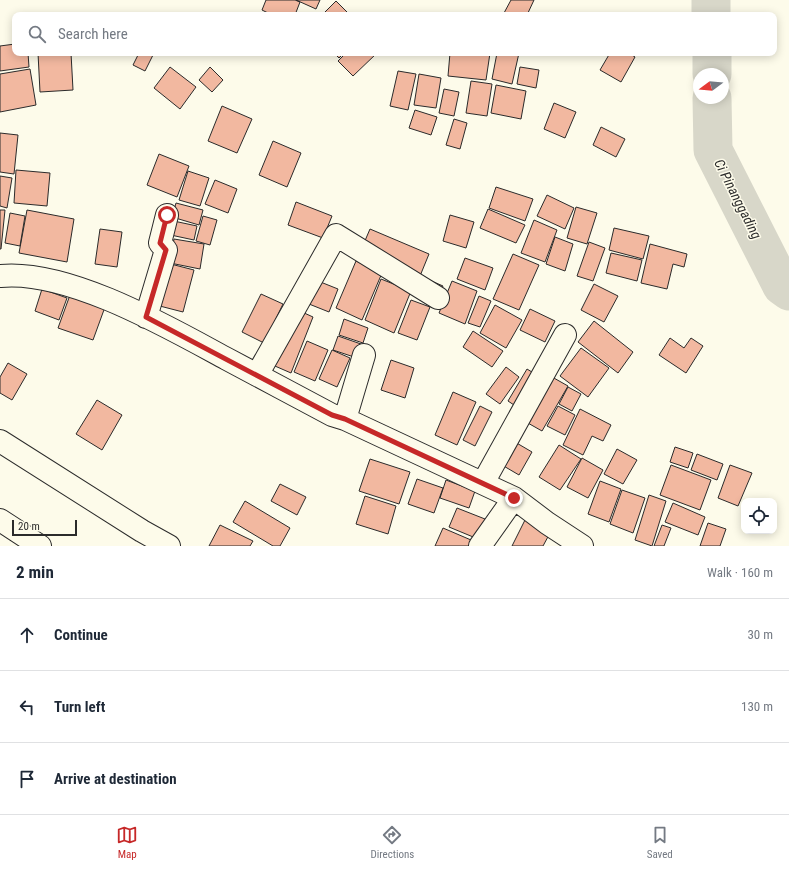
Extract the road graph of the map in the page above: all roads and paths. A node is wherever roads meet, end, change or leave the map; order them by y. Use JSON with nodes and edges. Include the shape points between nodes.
{"nodes":[{"id":1,"x":167,"y":215,"type":"dead end"},
{"id":2,"x":0,"y":276,"type":"edge"},
{"id":3,"x":438,"y":298,"type":"dead end"},
{"id":4,"x":146,"y":317,"type":"junction"},
{"id":5,"x":565,"y":334,"type":"dead end"},
{"id":6,"x":364,"y":355,"type":"dead end"},
{"id":7,"x":256,"y":375,"type":"junction"},
{"id":8,"x":345,"y":419,"type":"junction"},
{"id":9,"x":0,"y":441,"type":"edge"},
{"id":10,"x":483,"y":483,"type":"junction"},
{"id":11,"x":514,"y":498,"type":"junction"},
{"id":12,"x":0,"y":520,"type":"edge"},
{"id":13,"x":40,"y":546,"type":"edge"},
{"id":14,"x":169,"y":546,"type":"edge"},
{"id":15,"x":480,"y":546,"type":"edge"},
{"id":16,"x":582,"y":546,"type":"edge"}],
"edges":[{"from":1,"to":4,"type":"street","via":[[160,243],[166,250]]},
{"from":2,"to":4,"type":"street","via":[[23,275],[43,278],[87,292]]},
{"from":3,"to":7,"type":"street","via":[[336,235]]},
{"from":4,"to":7,"type":"street"},
{"from":5,"to":10,"type":"street"},
{"from":6,"to":8,"type":"street"},
{"from":7,"to":8,"type":"street","via":[[332,415]]},
{"from":8,"to":10,"type":"street"},
{"from":9,"to":14,"type":"street"},
{"from":10,"to":11,"type":"street"},
{"from":11,"to":15,"type":"street"},
{"from":11,"to":16,"type":"street"},
{"from":12,"to":13,"type":"street"}]}
